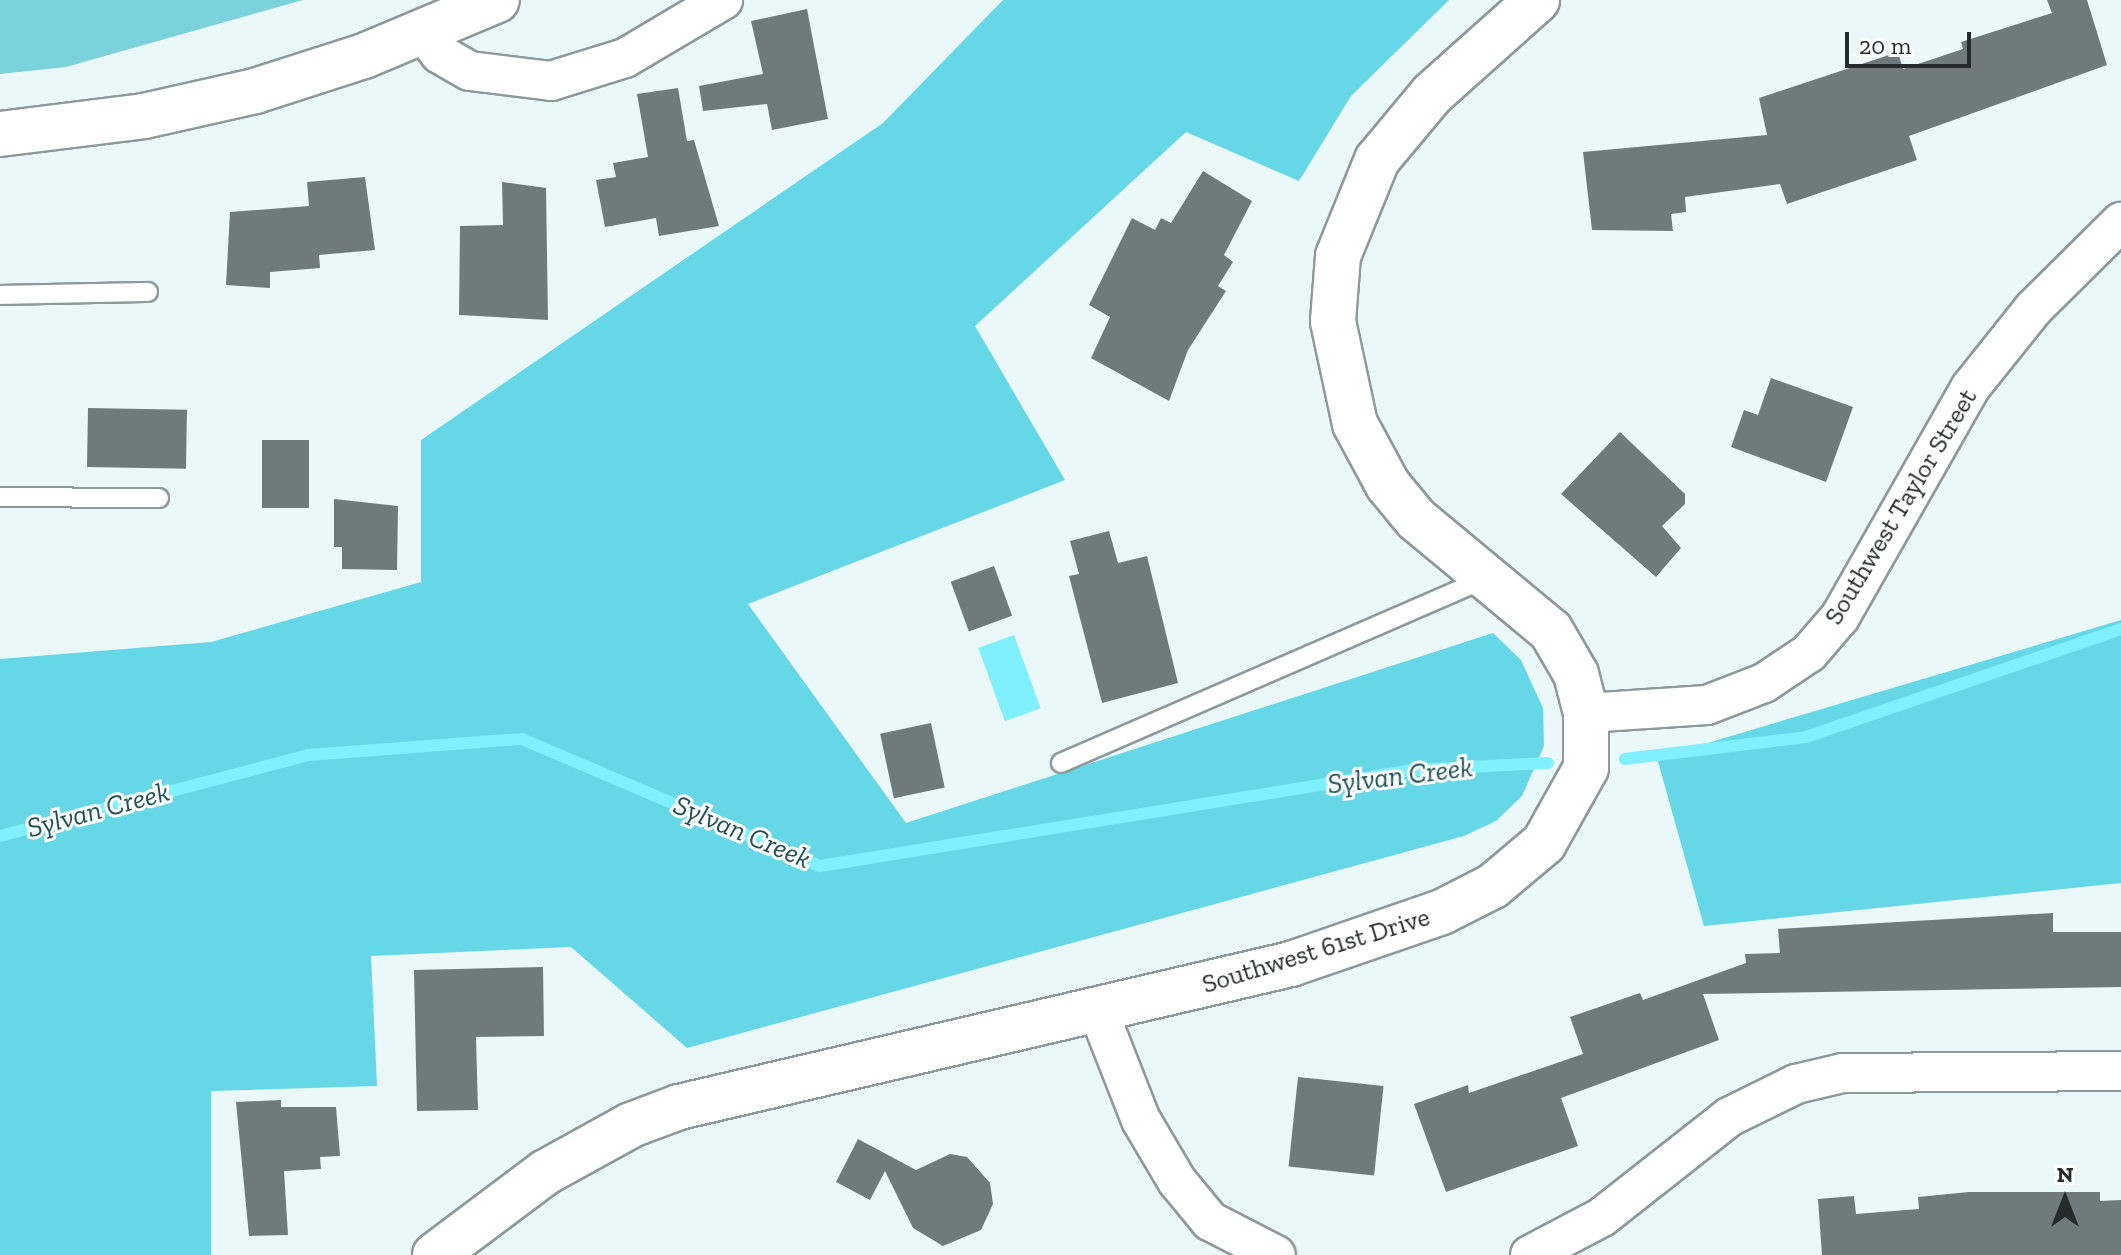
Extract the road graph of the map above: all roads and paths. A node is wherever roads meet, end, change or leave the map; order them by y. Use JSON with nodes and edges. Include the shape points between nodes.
{"nodes":[{"id":1,"x":497,"y":0,"type":"edge"},
{"id":2,"x":723,"y":0,"type":"edge"},
{"id":3,"x":1537,"y":0,"type":"edge"},
{"id":4,"x":424,"y":33,"type":"junction"},
{"id":5,"x":0,"y":134,"type":"edge"},
{"id":6,"x":2121,"y":222,"type":"edge"},
{"id":7,"x":148,"y":292,"type":"dead end"},
{"id":8,"x":0,"y":295,"type":"edge"},
{"id":9,"x":0,"y":497,"type":"edge"},
{"id":10,"x":159,"y":498,"type":"dead end"},
{"id":11,"x":1490,"y":577,"type":"junction"},
{"id":12,"x":1586,"y":713,"type":"junction"},
{"id":13,"x":1061,"y":763,"type":"dead end"},
{"id":14,"x":1099,"y":1013,"type":"junction"},
{"id":15,"x":2121,"y":1071,"type":"edge"},
{"id":16,"x":1207,"y":1238,"type":"edge"},
{"id":17,"x":435,"y":1255,"type":"edge"},
{"id":18,"x":1276,"y":1255,"type":"edge"},
{"id":19,"x":1530,"y":1255,"type":"edge"}],
"edges":[{"from":1,"to":4,"type":"street"},
{"from":2,"to":4,"type":"street","via":[[625,58],[551,81],[470,71],[440,54]]},
{"from":3,"to":11,"type":"street","name":"Southwest 61st Drive","via":[[1432,94],[1377,160],[1347,225],[1333,288],[1337,364],[1369,454],[1416,519]]},
{"from":4,"to":5,"type":"street","via":[[211,101]]},
{"from":6,"to":12,"type":"street","name":"Southwest Taylor Street","via":[[2033,309],[1970,388],[1840,617],[1809,653],[1764,683],[1707,705]]},
{"from":7,"to":8,"type":"lane"},
{"from":9,"to":10,"type":"lane"},
{"from":11,"to":12,"type":"street","name":"Southwest 61st Drive","via":[[1551,631],[1576,674]]},
{"from":11,"to":13,"type":"lane"},
{"from":12,"to":14,"type":"street","name":"Southwest 61st Drive","via":[[1586,768],[1562,820],[1493,886],[1403,927],[1291,964]]},
{"from":14,"to":16,"type":"street","via":[[1141,1120]]},
{"from":14,"to":17,"type":"street","name":"Southwest 61st Drive","via":[[679,1107],[577,1153]]},
{"from":15,"to":19,"type":"street","via":[[1843,1073],[1796,1084],[1729,1117],[1602,1217]]},
{"from":16,"to":18,"type":"street"}]}
